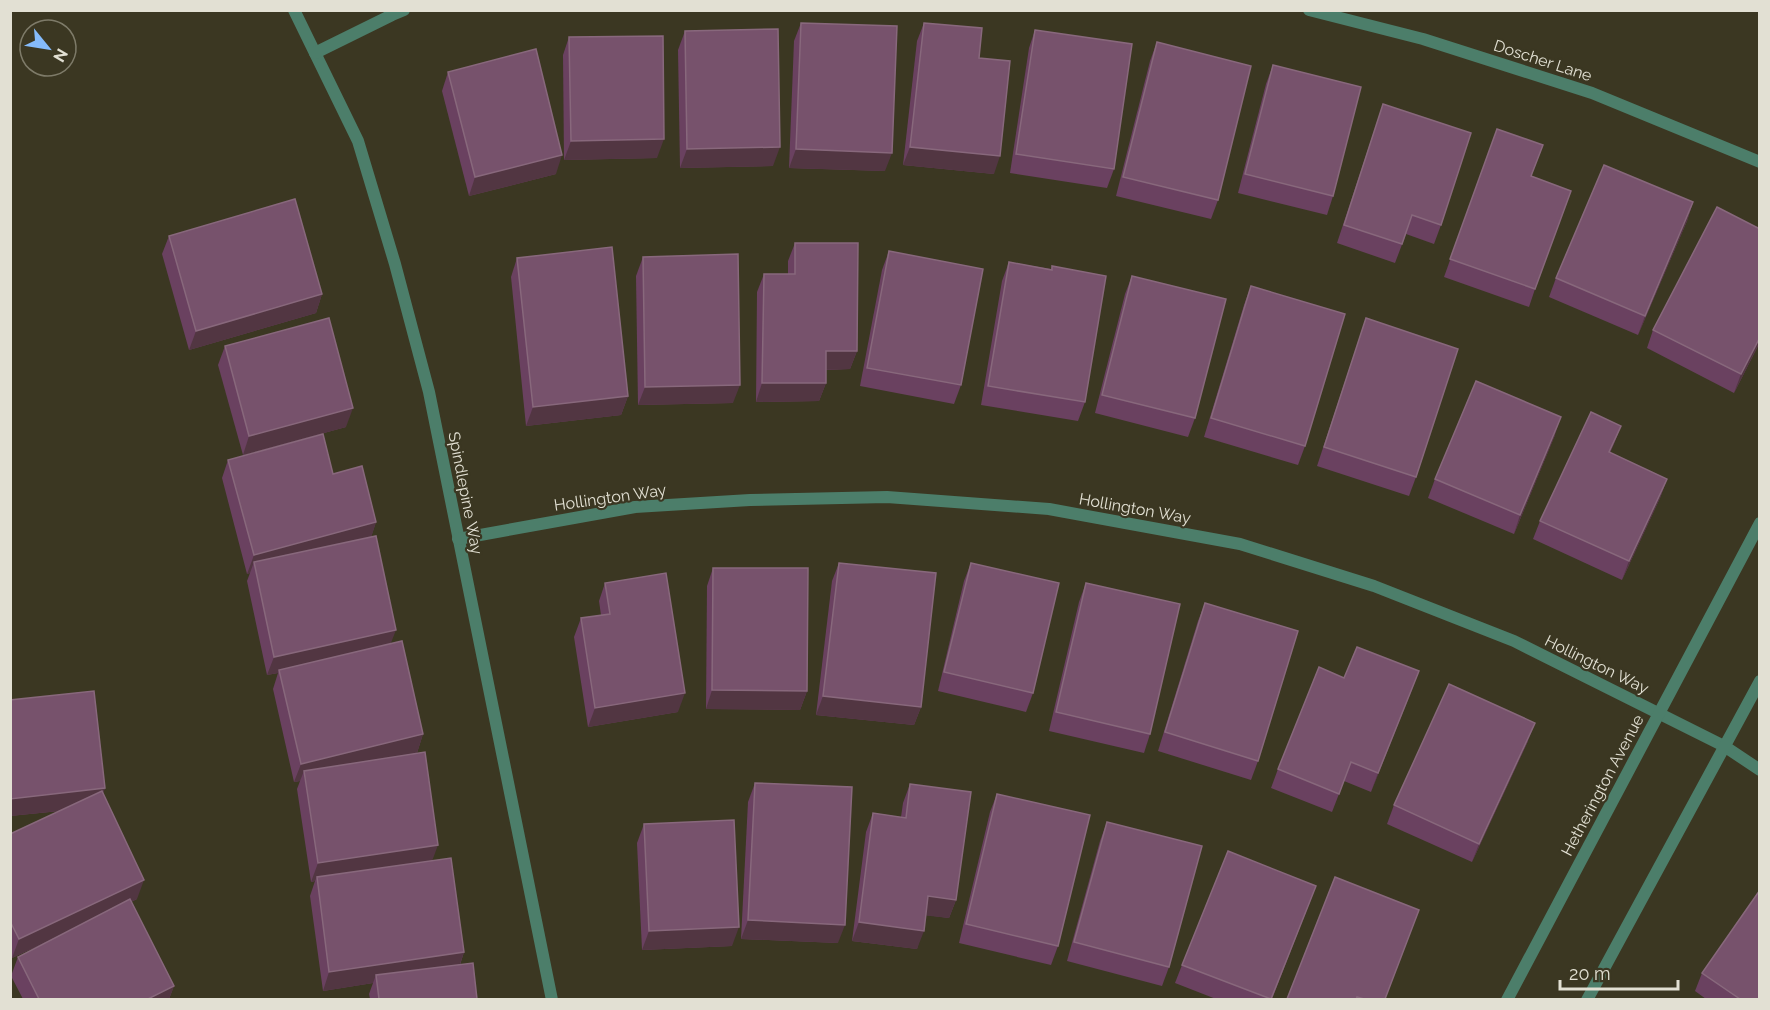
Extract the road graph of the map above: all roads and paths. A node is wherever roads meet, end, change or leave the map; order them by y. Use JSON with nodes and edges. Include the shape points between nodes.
{"nodes":[{"id":1,"x":294,"y":10,"type":"edge"},
{"id":2,"x":404,"y":10,"type":"edge"},
{"id":3,"x":1309,"y":10,"type":"edge"},
{"id":4,"x":315,"y":53,"type":"junction"},
{"id":5,"x":1760,"y":162,"type":"edge"},
{"id":6,"x":1760,"y":523,"type":"edge"},
{"id":7,"x":458,"y":539,"type":"junction"},
{"id":8,"x":1760,"y":681,"type":"edge"},
{"id":9,"x":1659,"y":713,"type":"junction"},
{"id":10,"x":1724,"y":746,"type":"junction"},
{"id":11,"x":1760,"y":770,"type":"edge"},
{"id":12,"x":552,"y":999,"type":"edge"},
{"id":13,"x":1506,"y":999,"type":"edge"},
{"id":14,"x":1587,"y":999,"type":"edge"}],
"edges":[{"from":1,"to":4,"type":"street","name":"Spindlepine Way"},
{"from":2,"to":4,"type":"street"},
{"from":3,"to":5,"type":"street","name":"Doscher Lane","via":[[1423,39],[1592,93]]},
{"from":4,"to":7,"type":"street","name":"Spindlepine Way","via":[[358,141],[395,264],[429,392]]},
{"from":6,"to":9,"type":"street","name":"Hetherington Avenue"},
{"from":7,"to":9,"type":"street","name":"Hollington Way","via":[[635,507],[750,500],[887,497],[1050,509],[1240,544],[1374,586],[1514,641]]},
{"from":7,"to":12,"type":"street","name":"Spindlepine Way"},
{"from":8,"to":10,"type":"street"},
{"from":9,"to":10,"type":"street","name":"Hollington Way"},
{"from":9,"to":13,"type":"street","name":"Hetherington Avenue"},
{"from":10,"to":11,"type":"street","name":"Hollington Way"},
{"from":10,"to":14,"type":"street"}]}
